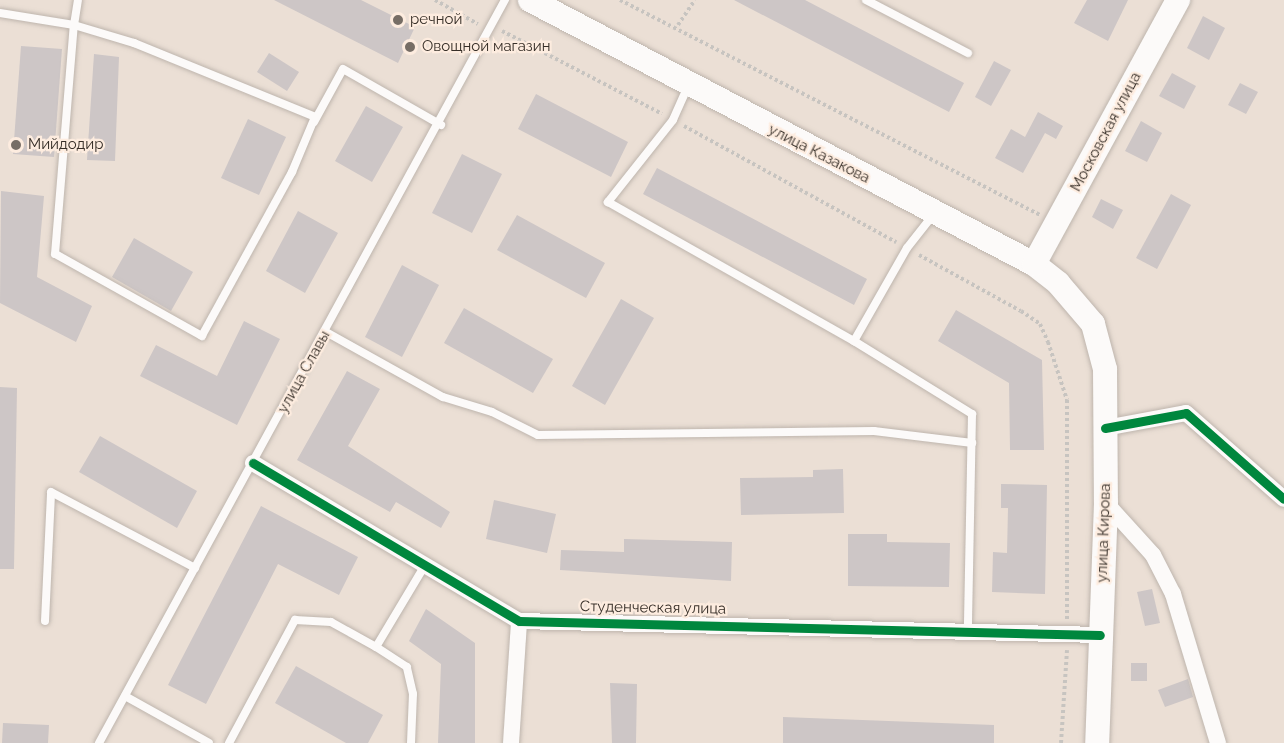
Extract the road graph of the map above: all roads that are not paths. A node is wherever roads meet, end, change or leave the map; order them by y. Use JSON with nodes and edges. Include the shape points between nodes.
{"nodes":[{"id":1,"x":78,"y":0,"type":"edge"},
{"id":2,"x":505,"y":0,"type":"edge"},
{"id":3,"x":530,"y":0,"type":"edge"},
{"id":4,"x":866,"y":0,"type":"edge"},
{"id":5,"x":1178,"y":0,"type":"edge"},
{"id":6,"x":0,"y":13,"type":"edge"},
{"id":7,"x":74,"y":25,"type":"junction"},
{"id":8,"x":968,"y":53,"type":"dead end"},
{"id":9,"x":688,"y":86,"type":"junction"},
{"id":10,"x":441,"y":125,"type":"junction"},
{"id":11,"x":311,"y":127,"type":"junction"},
{"id":12,"x":934,"y":214,"type":"junction"},
{"id":13,"x":1034,"y":264,"type":"junction"},
{"id":14,"x":1094,"y":324,"type":"joint"},
{"id":15,"x":326,"y":332,"type":"junction"},
{"id":16,"x":854,"y":341,"type":"junction"},
{"id":17,"x":1105,"y":428,"type":"junction"},
{"id":18,"x":972,"y":442,"type":"junction"},
{"id":19,"x":251,"y":463,"type":"junction"},
{"id":20,"x":1284,"y":499,"type":"edge"},
{"id":21,"x":1106,"y":503,"type":"junction"},
{"id":22,"x":425,"y":565,"type":"junction"},
{"id":23,"x":195,"y":568,"type":"junction"},
{"id":24,"x":45,"y":621,"type":"dead end"},
{"id":25,"x":519,"y":621,"type":"junction"},
{"id":26,"x":968,"y":628,"type":"junction"},
{"id":27,"x":1100,"y":635,"type":"junction"},
{"id":28,"x":376,"y":647,"type":"junction"},
{"id":29,"x":125,"y":696,"type":"junction"},
{"id":30,"x":99,"y":743,"type":"edge"},
{"id":31,"x":209,"y":743,"type":"edge"},
{"id":32,"x":229,"y":743,"type":"edge"},
{"id":33,"x":411,"y":743,"type":"edge"},
{"id":34,"x":511,"y":743,"type":"edge"},
{"id":35,"x":1097,"y":743,"type":"edge"},
{"id":36,"x":1218,"y":743,"type":"edge"}],
"edges":[{"from":1,"to":7,"type":"lane"},
{"from":2,"to":10,"type":"lane","name":"улица Славы"},
{"from":3,"to":9,"type":"main road","name":"улица Казакова"},
{"from":4,"to":8,"type":"lane"},
{"from":5,"to":13,"type":"main road","name":"Московская улица"},
{"from":6,"to":7,"type":"lane"},
{"from":7,"to":11,"type":"lane","via":[[134,43],[315,117]]},
{"from":7,"to":11,"type":"lane","via":[[55,255],[202,336]]},
{"from":9,"to":12,"type":"main road","name":"улица Казакова"},
{"from":9,"to":16,"type":"lane","via":[[673,120],[608,202]]},
{"from":10,"to":11,"type":"lane","via":[[343,69]]},
{"from":10,"to":15,"type":"lane","name":"улица Славы"},
{"from":12,"to":13,"type":"main road","name":"улица Казакова"},
{"from":12,"to":16,"type":"lane","via":[[907,248]]},
{"from":13,"to":14,"type":"main road","name":"улица Казакова","via":[[1058,283]]},
{"from":14,"to":17,"type":"main road","name":"улица Кирова","via":[[1105,369]]},
{"from":15,"to":18,"type":"lane","via":[[443,398],[492,412],[538,435],[874,431]]},
{"from":15,"to":19,"type":"lane","name":"улица Славы"},
{"from":16,"to":18,"type":"lane","via":[[972,414]]},
{"from":17,"to":20,"type":"street","via":[[1186,413]]},
{"from":17,"to":21,"type":"main road","name":"улица Кирова"},
{"from":18,"to":26,"type":"lane"},
{"from":19,"to":22,"type":"street","name":"Студенческая улица"},
{"from":19,"to":23,"type":"lane","name":"улица Славы"},
{"from":21,"to":27,"type":"main road","name":"улица Кирова"},
{"from":21,"to":36,"type":"street","via":[[1153,555],[1173,594]]},
{"from":22,"to":25,"type":"street","name":"Студенческая улица"},
{"from":22,"to":28,"type":"lane"},
{"from":23,"to":24,"type":"lane","via":[[51,492]]},
{"from":23,"to":29,"type":"lane","name":"улица Славы"},
{"from":25,"to":26,"type":"street","name":"Студенческая улица"},
{"from":25,"to":34,"type":"street"},
{"from":26,"to":27,"type":"street","name":"Студенческая улица"},
{"from":27,"to":35,"type":"main road","name":"улица Кирова"},
{"from":28,"to":32,"type":"lane","via":[[331,622],[295,620]]},
{"from":28,"to":33,"type":"lane","via":[[407,667],[413,694]]},
{"from":29,"to":30,"type":"lane","name":"улица Славы"},
{"from":29,"to":31,"type":"lane"}]}
